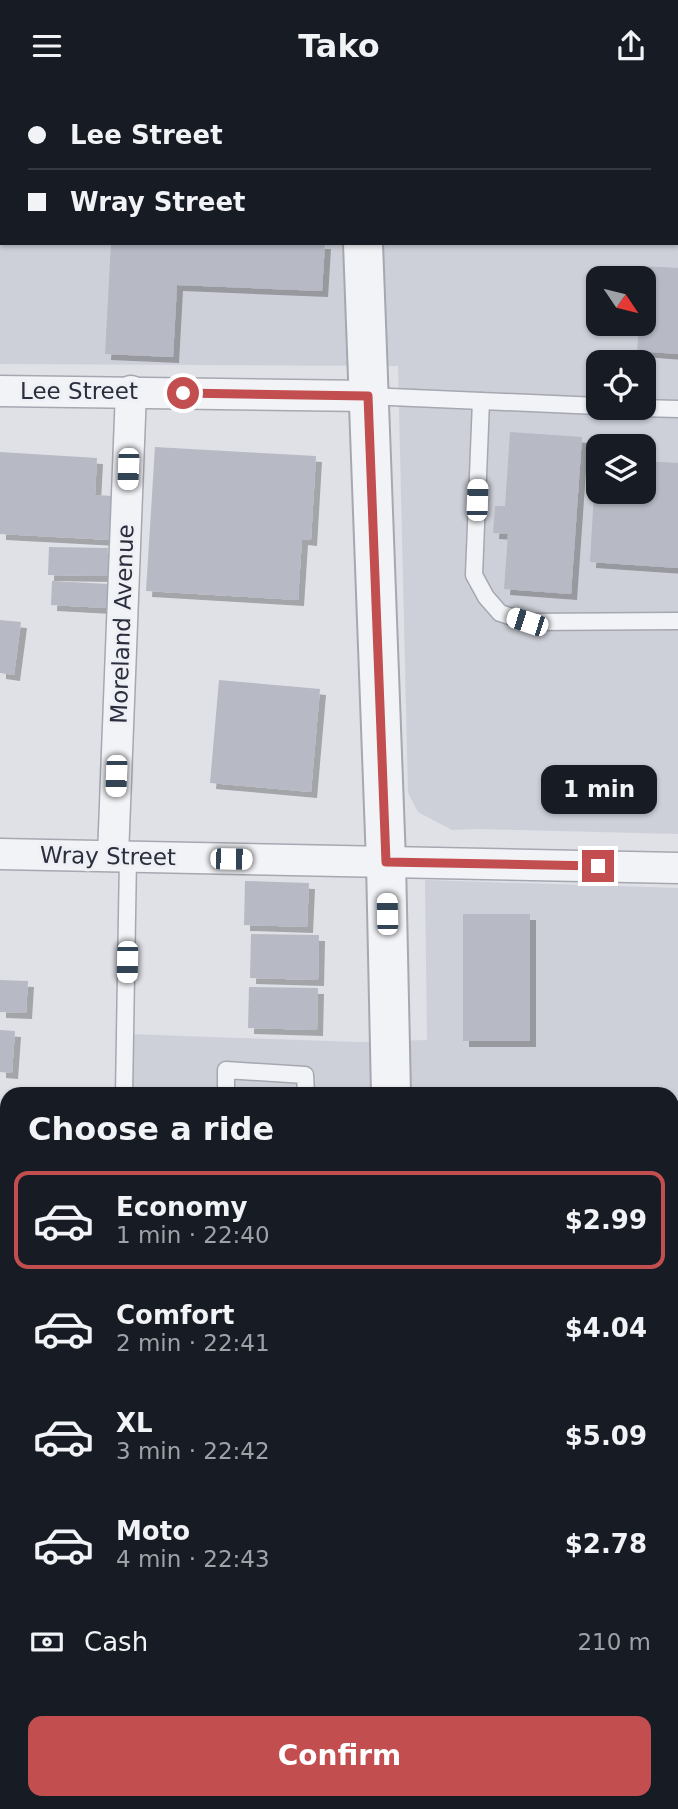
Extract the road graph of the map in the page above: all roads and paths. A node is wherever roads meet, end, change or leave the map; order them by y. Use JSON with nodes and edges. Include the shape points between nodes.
{"nodes":[{"id":1,"x":363,"y":245,"type":"edge"},
{"id":2,"x":0,"y":391,"type":"edge"},
{"id":3,"x":131,"y":391,"type":"junction"},
{"id":4,"x":368,"y":396,"type":"junction"},
{"id":5,"x":481,"y":401,"type":"junction"},
{"id":6,"x":586,"y":405,"type":"edge"},
{"id":7,"x":656,"y":408,"type":"edge"},
{"id":8,"x":678,"y":409,"type":"edge"},
{"id":9,"x":678,"y":621,"type":"edge"},
{"id":10,"x":0,"y":854,"type":"edge"},
{"id":11,"x":121,"y":857,"type":"junction"},
{"id":12,"x":386,"y":862,"type":"junction"},
{"id":13,"x":678,"y":868,"type":"edge"},
{"id":14,"x":124,"y":1087,"type":"edge"},
{"id":15,"x":226,"y":1087,"type":"edge"},
{"id":16,"x":306,"y":1087,"type":"edge"},
{"id":17,"x":391,"y":1087,"type":"edge"}],
"edges":[{"from":1,"to":4,"type":"street"},
{"from":2,"to":3,"type":"street","name":"Lee Street"},
{"from":3,"to":4,"type":"street","name":"Lee Street"},
{"from":3,"to":11,"type":"street","name":"Moreland Avenue"},
{"from":4,"to":5,"type":"lane"},
{"from":4,"to":12,"type":"street"},
{"from":5,"to":6,"type":"lane"},
{"from":5,"to":9,"type":"lane","via":[[474,575],[500,613],[527,622]]},
{"from":7,"to":8,"type":"lane"},
{"from":10,"to":11,"type":"street","name":"Wray Street"},
{"from":11,"to":12,"type":"street","name":"Wray Street"},
{"from":11,"to":14,"type":"lane"},
{"from":12,"to":13,"type":"street","name":"Wray Street"},
{"from":12,"to":17,"type":"street"},
{"from":15,"to":16,"type":"lane","via":[[226,1070],[306,1075]]}]}
